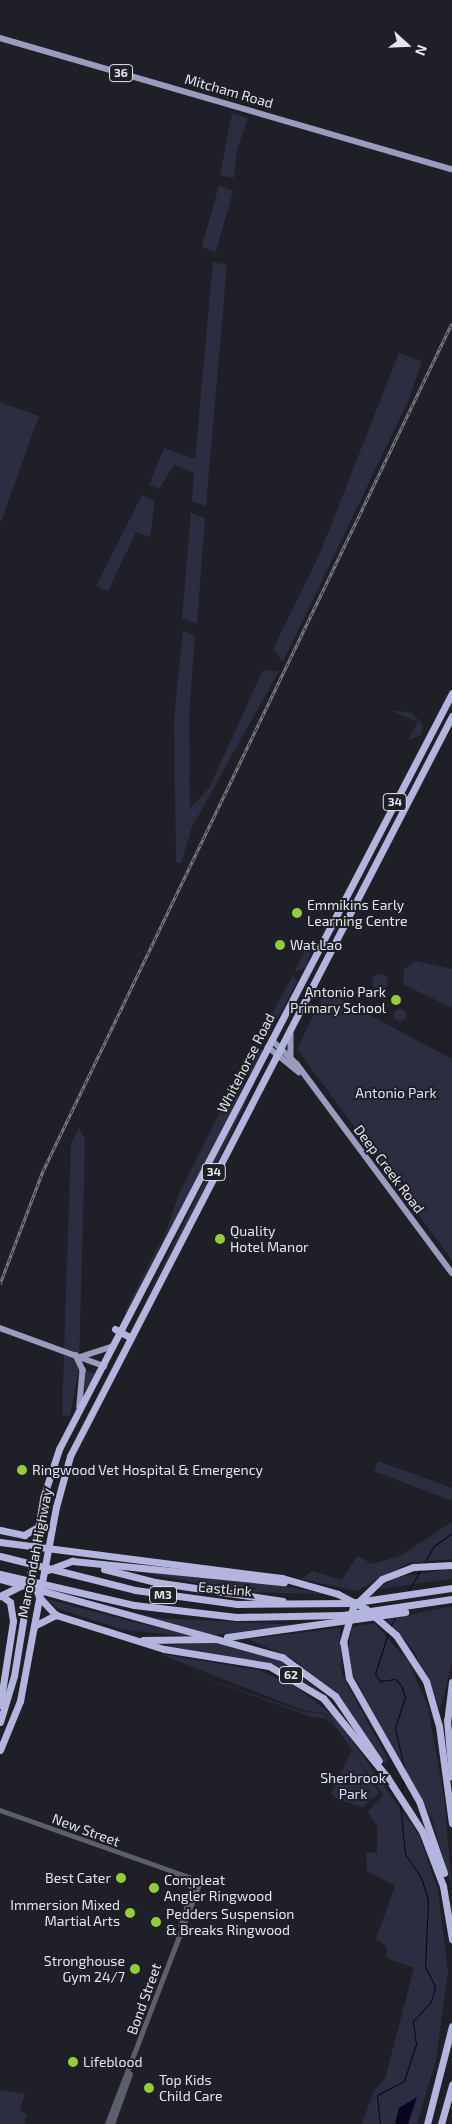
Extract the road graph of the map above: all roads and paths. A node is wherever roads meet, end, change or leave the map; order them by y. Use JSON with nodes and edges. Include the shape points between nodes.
{"nodes":[{"id":1,"x":0,"y":38,"type":"edge"},
{"id":2,"x":452,"y":169,"type":"edge"},
{"id":3,"x":452,"y":692,"type":"edge"},
{"id":4,"x":452,"y":716,"type":"edge"},
{"id":5,"x":452,"y":732,"type":"edge"},
{"id":6,"x":441,"y":736,"type":"junction"},
{"id":7,"x":294,"y":1020,"type":"junction"},
{"id":8,"x":272,"y":1040,"type":"junction"},
{"id":9,"x":268,"y":1047,"type":"junction"},
{"id":10,"x":278,"y":1050,"type":"junction"},
{"id":11,"x":291,"y":1056,"type":"junction"},
{"id":12,"x":307,"y":1080,"type":"junction"},
{"id":13,"x":452,"y":1273,"type":"edge"},
{"id":14,"x":0,"y":1328,"type":"edge"},
{"id":15,"x":119,"y":1331,"type":"junction"},
{"id":16,"x":132,"y":1338,"type":"junction"},
{"id":17,"x":116,"y":1345,"type":"junction"},
{"id":18,"x":78,"y":1356,"type":"junction"},
{"id":19,"x":104,"y":1366,"type":"junction"},
{"id":20,"x":115,"y":1369,"type":"junction"},
{"id":21,"x":80,"y":1411,"type":"junction"},
{"id":22,"x":38,"y":1527,"type":"junction"},
{"id":23,"x":0,"y":1530,"type":"edge"},
{"id":24,"x":0,"y":1542,"type":"edge"},
{"id":25,"x":49,"y":1544,"type":"junction"},
{"id":26,"x":0,"y":1556,"type":"edge"},
{"id":27,"x":47,"y":1556,"type":"junction"},
{"id":28,"x":64,"y":1563,"type":"junction"},
{"id":29,"x":92,"y":1565,"type":"junction"},
{"id":30,"x":452,"y":1565,"type":"edge"},
{"id":31,"x":0,"y":1574,"type":"edge"},
{"id":32,"x":44,"y":1574,"type":"junction"},
{"id":33,"x":0,"y":1579,"type":"edge"},
{"id":34,"x":29,"y":1580,"type":"junction"},
{"id":35,"x":302,"y":1583,"type":"junction"},
{"id":36,"x":452,"y":1588,"type":"edge"},
{"id":37,"x":33,"y":1594,"type":"junction"},
{"id":38,"x":1,"y":1596,"type":"edge"},
{"id":39,"x":452,"y":1599,"type":"edge"},
{"id":40,"x":309,"y":1605,"type":"junction"},
{"id":41,"x":424,"y":1605,"type":"junction"},
{"id":42,"x":56,"y":1615,"type":"junction"},
{"id":43,"x":34,"y":1626,"type":"junction"},
{"id":44,"x":135,"y":1640,"type":"junction"},
{"id":45,"x":452,"y":1682,"type":"edge"},
{"id":46,"x":0,"y":1705,"type":"edge"},
{"id":47,"x":0,"y":1722,"type":"edge"},
{"id":48,"x":0,"y":1750,"type":"edge"},
{"id":49,"x":387,"y":1777,"type":"junction"},
{"id":50,"x":452,"y":1777,"type":"edge"},
{"id":51,"x":0,"y":1810,"type":"edge"},
{"id":52,"x":452,"y":1823,"type":"edge"},
{"id":53,"x":194,"y":1886,"type":"junction"},
{"id":54,"x":452,"y":1910,"type":"edge"},
{"id":55,"x":179,"y":1937,"type":"junction"},
{"id":56,"x":452,"y":1939,"type":"edge"},
{"id":57,"x":452,"y":2026,"type":"edge"},
{"id":58,"x":130,"y":2070,"type":"junction"},
{"id":59,"x":452,"y":2085,"type":"edge"},
{"id":60,"x":107,"y":2124,"type":"edge"},
{"id":61,"x":112,"y":2124,"type":"edge"},
{"id":62,"x":427,"y":2124,"type":"edge"},
{"id":63,"x":441,"y":2124,"type":"edge"}],
"edges":[{"from":1,"to":2,"type":"main road","name":"Mitcham Road","number":"36"},
{"from":3,"to":8,"type":"highway","name":"Whitehorse Road","number":"34"},
{"from":4,"to":6,"type":"highway","name":"Whitehorse Road","number":"34"},
{"from":5,"to":6,"type":"highway"},
{"from":6,"to":7,"type":"highway","name":"Whitehorse Road","number":"34"},
{"from":7,"to":10,"type":"highway","name":"Whitehorse Road","number":"34"},
{"from":7,"to":11,"type":"main road","via":[[288,1043]]},
{"from":8,"to":9,"type":"highway","name":"Whitehorse Road","number":"34"},
{"from":8,"to":10,"type":"main road","name":"Deep Creek Road"},
{"from":9,"to":10,"type":"main road","name":"Deep Creek Road"},
{"from":9,"to":15,"type":"highway","name":"Whitehorse Road","number":"34"},
{"from":10,"to":11,"type":"main road","name":"Deep Creek Road"},
{"from":10,"to":12,"type":"main road","name":"Deep Creek Road"},
{"from":10,"to":16,"type":"highway","name":"Whitehorse Road","number":"34"},
{"from":11,"to":12,"type":"main road","name":"Deep Creek Road"},
{"from":12,"to":13,"type":"main road","name":"Deep Creek Road"},
{"from":14,"to":18,"type":"main road"},
{"from":15,"to":16,"type":"highway"},
{"from":15,"to":17,"type":"highway","name":"Whitehorse Road","number":"34"},
{"from":16,"to":20,"type":"highway","name":"Whitehorse Road","number":"34"},
{"from":17,"to":18,"type":"main road"},
{"from":17,"to":19,"type":"highway","name":"Whitehorse Road","number":"34"},
{"from":18,"to":19,"type":"main road"},
{"from":18,"to":21,"type":"main road","via":[[82,1370]]},
{"from":19,"to":20,"type":"highway"},
{"from":19,"to":21,"type":"highway","name":"Maroondah Highway","number":"34"},
{"from":20,"to":25,"type":"highway","name":"Maroondah Highway","number":"34","via":[[65,1468]]},
{"from":21,"to":22,"type":"highway","name":"Maroondah Highway","number":"34","via":[[55,1459]]},
{"from":22,"to":23,"type":"highway","via":[[24,1535]]},
{"from":22,"to":34,"type":"highway","name":"Maroondah Highway","number":"34"},
{"from":24,"to":35,"type":"highway"},
{"from":25,"to":27,"type":"highway","name":"Maroondah Highway","number":"34"},
{"from":25,"to":28,"type":"highway"},
{"from":26,"to":40,"type":"highway","name":"EastLink","number":"M3","via":[[159,1594],[237,1604]]},
{"from":27,"to":32,"type":"highway","name":"Maroondah Highway","number":"34"},
{"from":27,"to":34,"type":"highway"},
{"from":28,"to":29,"type":"highway"},
{"from":28,"to":32,"type":"highway"},
{"from":29,"to":35,"type":"highway"},
{"from":29,"to":40,"type":"highway","via":[[155,1582]]},
{"from":30,"to":54,"type":"highway","via":[[402,1569],[374,1584],[358,1601],[343,1642],[349,1678],[419,1801],[436,1842]]},
{"from":31,"to":41,"type":"highway","name":"EastLink","number":"M3","via":[[86,1596],[194,1614],[285,1618],[344,1615]]},
{"from":32,"to":37,"type":"highway","name":"Maroondah Highway","number":"34"},
{"from":33,"to":49,"type":"highway","via":[[282,1656],[335,1696]]},
{"from":34,"to":37,"type":"highway","name":"Maroondah Highway","number":"34"},
{"from":34,"to":38,"type":"highway"},
{"from":35,"to":52,"type":"highway","via":[[338,1594],[383,1622],[418,1665],[430,1692]]},
{"from":36,"to":40,"type":"highway","name":"EastLink","number":"M3","via":[[350,1603]]},
{"from":37,"to":42,"type":"highway","number":"62"},
{"from":37,"to":43,"type":"highway","name":"Maroondah Highway","number":"34"},
{"from":37,"to":47,"type":"highway","name":"Maroondah Highway","via":[[24,1603],[14,1676]]},
{"from":38,"to":46,"type":"highway","via":[[10,1602],[12,1634]]},
{"from":39,"to":41,"type":"highway"},
{"from":41,"to":44,"type":"highway","via":[[340,1624],[204,1640]]},
{"from":42,"to":43,"type":"highway","via":[[42,1619]]},
{"from":42,"to":44,"type":"highway","number":"62"},
{"from":43,"to":48,"type":"highway","name":"Maroondah Highway","number":"34","via":[[20,1701]]},
{"from":44,"to":49,"type":"highway","number":"62","via":[[172,1651],[258,1663],[294,1677],[333,1708]]},
{"from":45,"to":50,"type":"highway","via":[[447,1720]]},
{"from":49,"to":56,"type":"highway","number":"62","via":[[416,1822],[443,1886]]},
{"from":51,"to":53,"type":"street","name":"New Street","via":[[196,1881]]},
{"from":53,"to":55,"type":"street","name":"Bond Street"},
{"from":53,"to":55,"type":"street","name":"Bond Street"},
{"from":55,"to":58,"type":"street","name":"Bond Street"},
{"from":57,"to":62,"type":"highway"},
{"from":58,"to":60,"type":"street","name":"Bond Street"},
{"from":58,"to":61,"type":"street","name":"Bond Street"},
{"from":59,"to":63,"type":"highway"}]}
